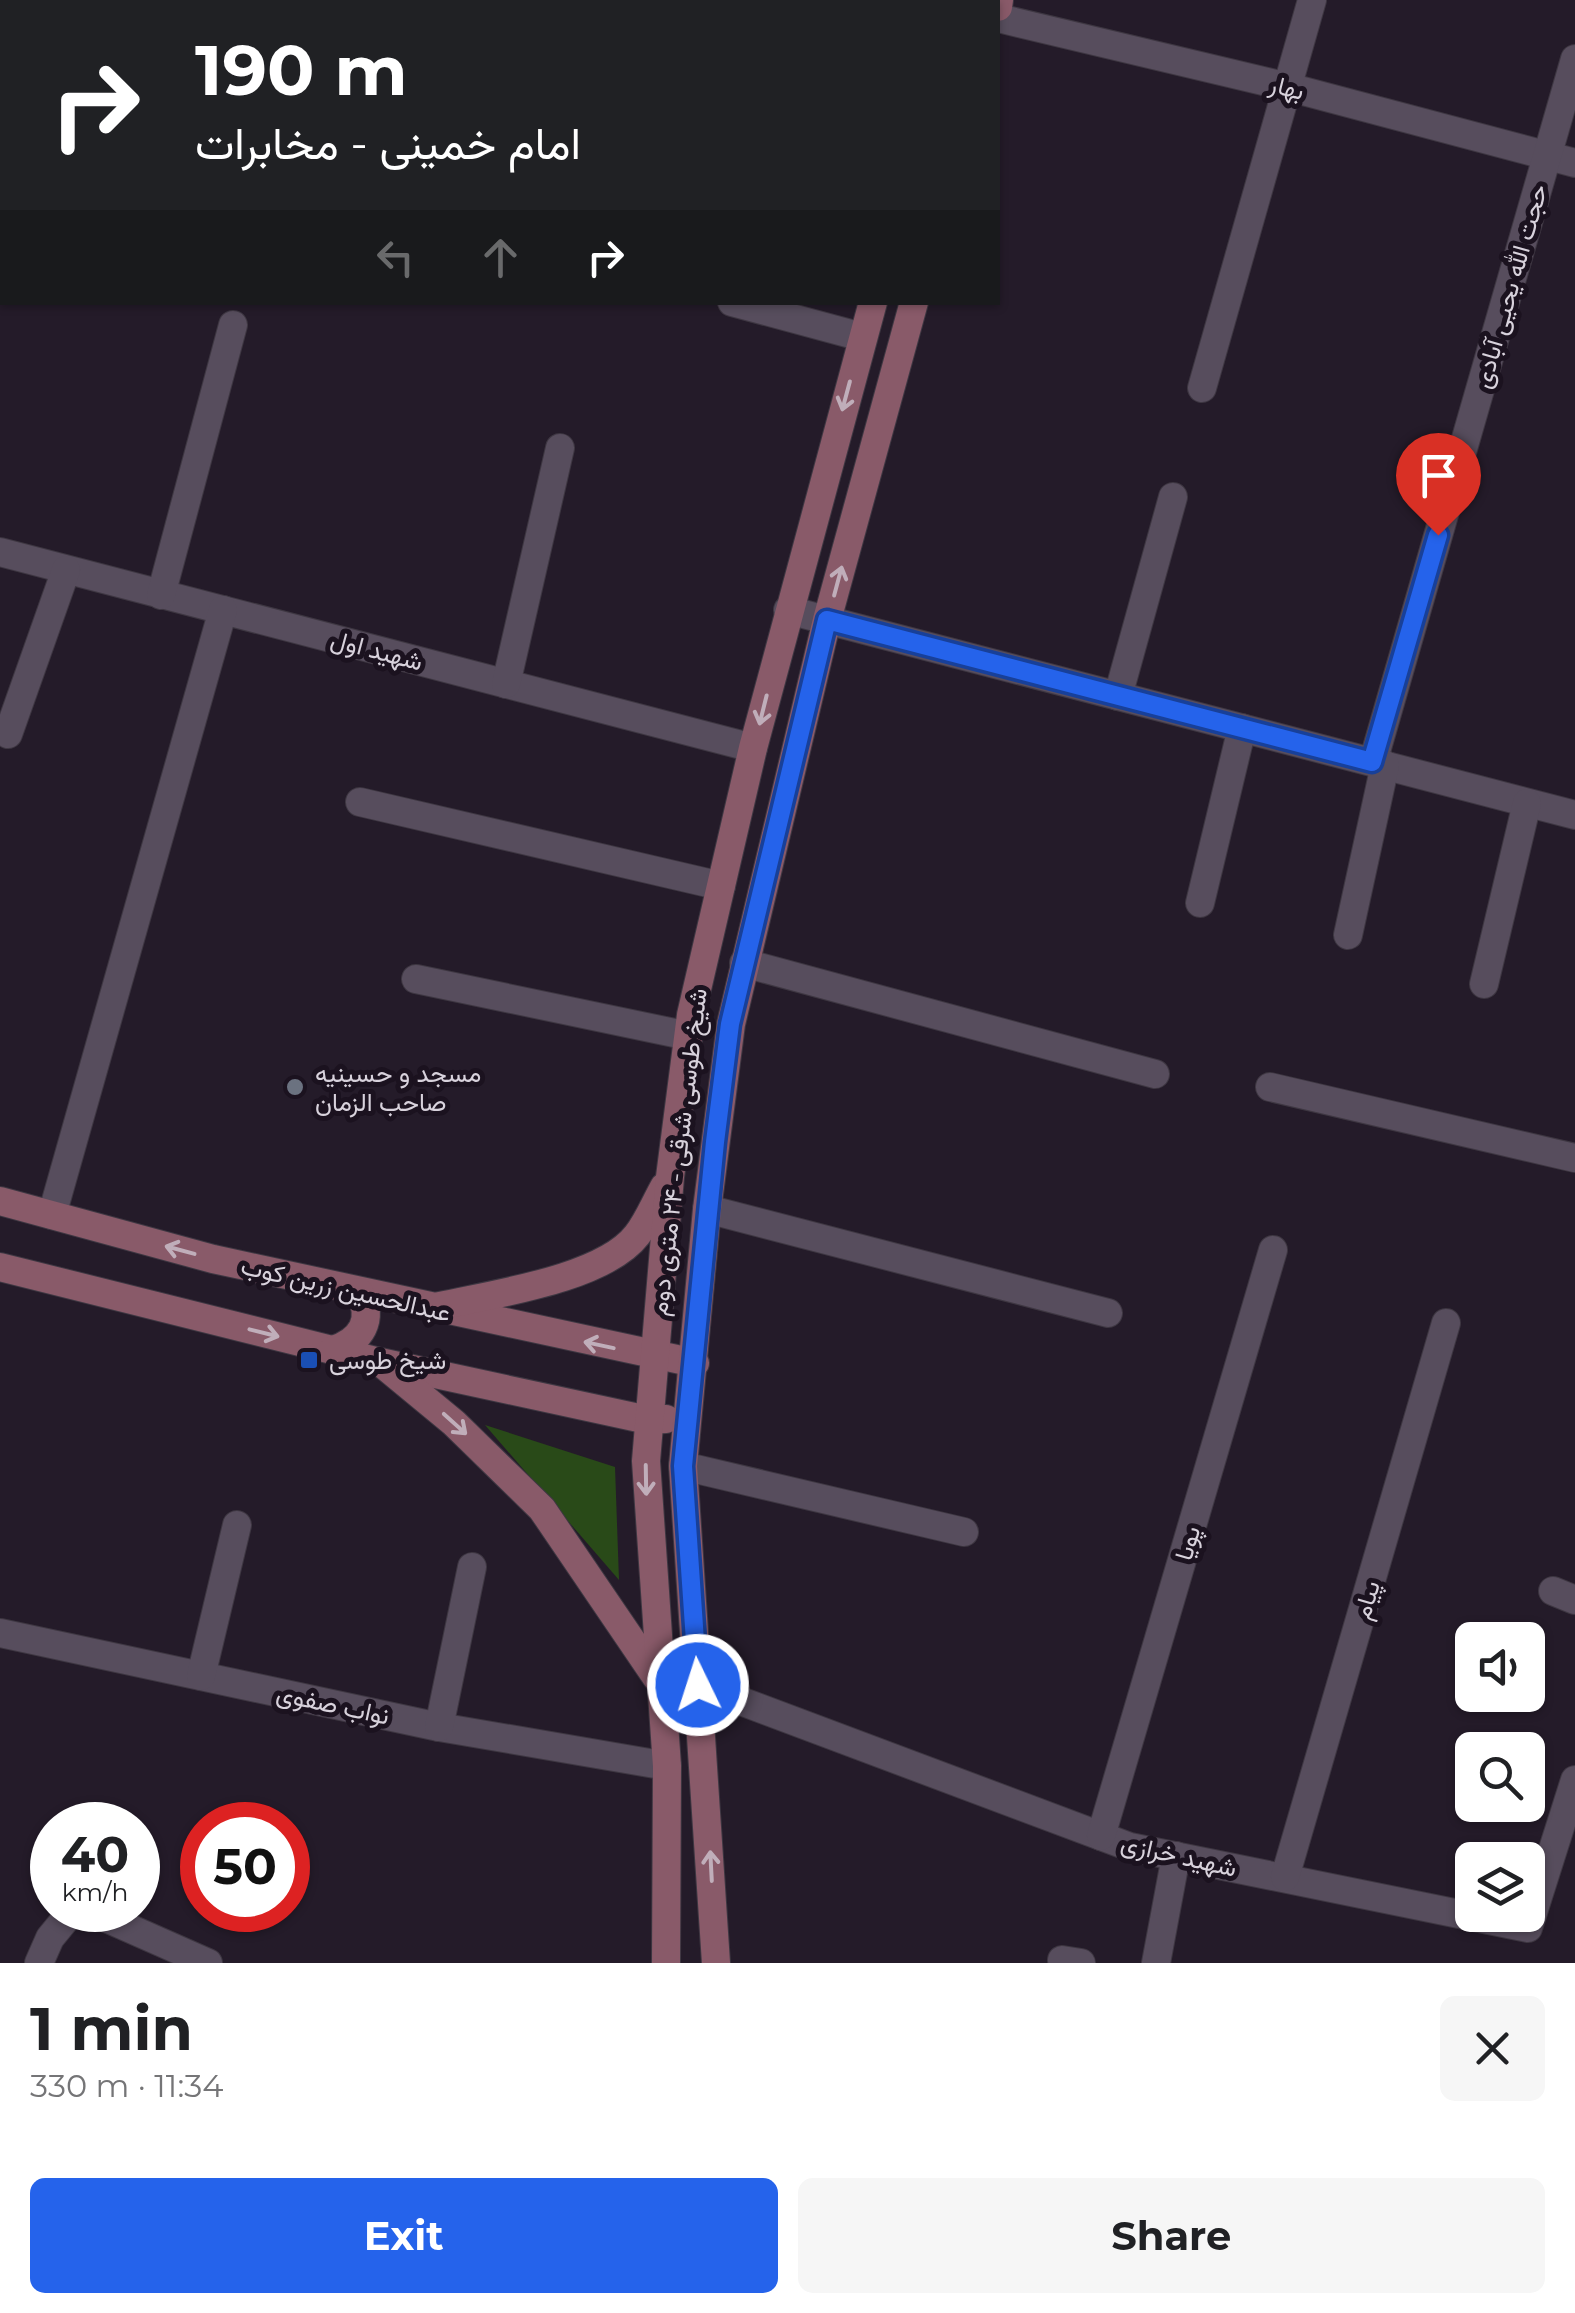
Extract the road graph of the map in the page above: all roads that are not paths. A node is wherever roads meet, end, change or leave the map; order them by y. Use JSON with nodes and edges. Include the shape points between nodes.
{"nodes":[{"id":1,"x":1312,"y":0,"type":"edge"},
{"id":2,"x":1000,"y":18,"type":"edge"},
{"id":3,"x":1575,"y":58,"type":"edge"},
{"id":4,"x":1288,"y":87,"type":"junction"},
{"id":5,"x":1561,"y":160,"type":"edge"},
{"id":6,"x":743,"y":305,"type":"edge"},
{"id":7,"x":872,"y":305,"type":"edge"},
{"id":8,"x":913,"y":305,"type":"edge"},
{"id":9,"x":233,"y":325,"type":"dead end"},
{"id":10,"x":862,"y":337,"type":"junction"},
{"id":11,"x":1202,"y":388,"type":"dead end"},
{"id":12,"x":560,"y":448,"type":"dead end"},
{"id":13,"x":1173,"y":498,"type":"dead end"},
{"id":14,"x":0,"y":552,"type":"edge"},
{"id":15,"x":66,"y":570,"type":"junction"},
{"id":16,"x":162,"y":594,"type":"junction"},
{"id":17,"x":223,"y":610,"type":"junction"},
{"id":18,"x":788,"y":610,"type":"junction"},
{"id":19,"x":827,"y":620,"type":"junction"},
{"id":20,"x":506,"y":684,"type":"junction"},
{"id":21,"x":1118,"y":696,"type":"junction"},
{"id":22,"x":1242,"y":728,"type":"junction"},
{"id":23,"x":8,"y":734,"type":"dead end"},
{"id":24,"x":753,"y":748,"type":"junction"},
{"id":25,"x":1379,"y":764,"type":"junction"},
{"id":26,"x":360,"y":802,"type":"dead end"},
{"id":27,"x":1527,"y":803,"type":"junction"},
{"id":28,"x":1575,"y":815,"type":"edge"},
{"id":29,"x":722,"y":886,"type":"junction"},
{"id":30,"x":1200,"y":903,"type":"dead end"},
{"id":31,"x":1348,"y":935,"type":"dead end"},
{"id":32,"x":744,"y":963,"type":"junction"},
{"id":33,"x":416,"y":979,"type":"dead end"},
{"id":34,"x":1484,"y":984,"type":"dead end"},
{"id":35,"x":689,"y":1036,"type":"junction"},
{"id":36,"x":1155,"y":1074,"type":"dead end"},
{"id":37,"x":1270,"y":1087,"type":"dead end"},
{"id":38,"x":1575,"y":1158,"type":"edge"},
{"id":39,"x":670,"y":1177,"type":"junction"},
{"id":40,"x":0,"y":1201,"type":"edge"},
{"id":41,"x":707,"y":1209,"type":"junction"},
{"id":42,"x":52,"y":1216,"type":"junction"},
{"id":43,"x":1273,"y":1250,"type":"dead end"},
{"id":44,"x":0,"y":1267,"type":"edge"},
{"id":45,"x":359,"y":1292,"type":"junction"},
{"id":46,"x":427,"y":1308,"type":"junction"},
{"id":47,"x":1108,"y":1313,"type":"dead end"},
{"id":48,"x":1446,"y":1324,"type":"dead end"},
{"id":49,"x":333,"y":1350,"type":"junction"},
{"id":50,"x":653,"y":1357,"type":"junction"},
{"id":51,"x":380,"y":1362,"type":"junction"},
{"id":52,"x":695,"y":1363,"type":"junction"},
{"id":53,"x":687,"y":1419,"type":"junction"},
{"id":54,"x":648,"y":1420,"type":"junction"},
{"id":55,"x":683,"y":1466,"type":"junction"},
{"id":56,"x":237,"y":1525,"type":"dead end"},
{"id":57,"x":964,"y":1532,"type":"dead end"},
{"id":58,"x":472,"y":1567,"type":"dead end"},
{"id":59,"x":0,"y":1633,"type":"edge"},
{"id":60,"x":201,"y":1676,"type":"junction"},
{"id":61,"x":660,"y":1682,"type":"junction"},
{"id":62,"x":698,"y":1685,"type":"junction"},
{"id":63,"x":440,"y":1727,"type":"junction"},
{"id":64,"x":667,"y":1766,"type":"junction"},
{"id":65,"x":1575,"y":1780,"type":"edge"},
{"id":66,"x":1101,"y":1836,"type":"junction"},
{"id":67,"x":1176,"y":1856,"type":"junction"},
{"id":68,"x":1285,"y":1878,"type":"junction"},
{"id":69,"x":55,"y":1932,"type":"edge"},
{"id":70,"x":138,"y":1932,"type":"edge"},
{"id":71,"x":39,"y":1963,"type":"edge"},
{"id":72,"x":208,"y":1963,"type":"edge"},
{"id":73,"x":666,"y":1963,"type":"edge"},
{"id":74,"x":716,"y":1963,"type":"edge"},
{"id":75,"x":1156,"y":1963,"type":"edge"}],
"edges":[{"from":1,"to":4,"type":"street"},
{"from":2,"to":4,"type":"street","name":"بهار"},
{"from":3,"to":5,"type":"street","name":"حجت الله یحیی آبادی"},
{"from":4,"to":5,"type":"street","name":"بهار"},
{"from":4,"to":11,"type":"street"},
{"from":5,"to":25,"type":"street","name":"حجت الله یحیی آبادی"},
{"from":6,"to":10,"type":"street"},
{"from":7,"to":10,"type":"main road","name":"شیخ طوسی شرقی - ۲۴ متری دوم"},
{"from":19,"to":8,"type":"main road","name":"شیخ طوسی شرقی - ۲۴ متری دوم","one_way":true},
{"from":9,"to":16,"type":"street"},
{"from":10,"to":18,"type":"main road","name":"شیخ طوسی شرقی - ۲۴ متری دوم","one_way":true},
{"from":12,"to":20,"type":"street"},
{"from":13,"to":21,"type":"street"},
{"from":14,"to":15,"type":"street","name":"شهید اول"},
{"from":15,"to":16,"type":"street","name":"شهید اول"},
{"from":15,"to":23,"type":"street"},
{"from":16,"to":17,"type":"street","name":"شهید اول"},
{"from":17,"to":20,"type":"street","name":"شهید اول"},
{"from":17,"to":42,"type":"street"},
{"from":18,"to":19,"type":"street"},
{"from":18,"to":24,"type":"main road","name":"شیخ طوسی شرقی - ۲۴ متری دوم","one_way":true},
{"from":19,"to":21,"type":"street"},
{"from":19,"to":32,"type":"main road","name":"شیخ طوسی شرقی - ۲۴ متری دوم"},
{"from":20,"to":24,"type":"street","name":"شهید اول"},
{"from":21,"to":22,"type":"street"},
{"from":22,"to":25,"type":"street"},
{"from":22,"to":30,"type":"street"},
{"from":24,"to":29,"type":"main road","name":"شیخ طوسی شرقی - ۲۴ متری دوم"},
{"from":25,"to":27,"type":"street"},
{"from":25,"to":31,"type":"street","name":"حجت الله یحیی آبادی"},
{"from":26,"to":29,"type":"street"},
{"from":27,"to":28,"type":"street"},
{"from":27,"to":34,"type":"street"},
{"from":29,"to":35,"type":"main road","name":"شیخ طوسی شرقی - ۲۴ متری دوم"},
{"from":32,"to":36,"type":"street"},
{"from":32,"to":41,"type":"main road","name":"شیخ طوسی شرقی - ۲۴ متری دوم"},
{"from":33,"to":35,"type":"street"},
{"from":35,"to":39,"type":"main road","name":"شیخ طوسی شرقی - ۲۴ متری دوم"},
{"from":37,"to":38,"type":"street"},
{"from":39,"to":46,"type":"main road","via":[[635,1238],[590,1267]]},
{"from":39,"to":50,"type":"main road","name":"شیخ طوسی شرقی - ۲۴ متری دوم"},
{"from":40,"to":42,"type":"main road","name":"عبدالحسین زرین کوب"},
{"from":41,"to":47,"type":"street"},
{"from":41,"to":52,"type":"main road","name":"شیخ طوسی شرقی - ۲۴ متری دوم"},
{"from":45,"to":42,"type":"main road","name":"عبدالحسین زرین کوب","one_way":true},
{"from":43,"to":66,"type":"street","name":"پویا"},
{"from":44,"to":49,"type":"main road","one_way":true},
{"from":45,"to":46,"type":"main road","name":"عبدالحسین زرین کوب"},
{"from":45,"to":49,"type":"main road","via":[[366,1321],[358,1338]]},
{"from":50,"to":46,"type":"main road","name":"عبدالحسین زرین کوب","one_way":true},
{"from":48,"to":68,"type":"street","name":"پیام"},
{"from":49,"to":51,"type":"main road"},
{"from":50,"to":52,"type":"main road","name":"عبدالحسین زرین کوب"},
{"from":50,"to":54,"type":"main road","name":"شیخ طوسی شرقی - ۲۴ متری دوم"},
{"from":51,"to":54,"type":"main road"},
{"from":51,"to":61,"type":"main road","one_way":true,"via":[[454,1422],[542,1509]]},
{"from":52,"to":53,"type":"main road","name":"شیخ طوسی شرقی - ۲۴ متری دوم"},
{"from":53,"to":54,"type":"main road"},
{"from":53,"to":55,"type":"main road","name":"شیخ طوسی شرقی - ۲۴ متری دوم"},
{"from":54,"to":61,"type":"main road","name":"شیخ طوسی شرقی - ۲۴ متری دوم","one_way":true,"via":[[648,1538]]},
{"from":55,"to":57,"type":"street"},
{"from":55,"to":62,"type":"main road","name":"شیخ طوسی شرقی - ۲۴ متری دوم"},
{"from":56,"to":60,"type":"street"},
{"from":58,"to":63,"type":"street"},
{"from":59,"to":60,"type":"street","name":"نواب صفوی"},
{"from":60,"to":63,"type":"street","name":"نواب صفوی"},
{"from":61,"to":64,"type":"main road","name":"شیخ طوسی شرقی - ۲۴ متری دوم"},
{"from":62,"to":66,"type":"street","name":"شهید خرازی"},
{"from":74,"to":62,"type":"main road","name":"شیخ طوسی شرقی - ۲۴ متری دوم","one_way":true},
{"from":63,"to":64,"type":"street","name":"نواب صفوی"},
{"from":64,"to":73,"type":"main road","name":"شیخ طوسی شرقی - ۲۴ متری دوم"},
{"from":65,"to":68,"type":"street","name":"شهید خرازی","via":[[1528,1928]]},
{"from":66,"to":67,"type":"street","name":"شهید خرازی"},
{"from":67,"to":68,"type":"street","name":"شهید خرازی"},
{"from":67,"to":75,"type":"street"},
{"from":69,"to":71,"type":"street"},
{"from":70,"to":72,"type":"street"}]}
